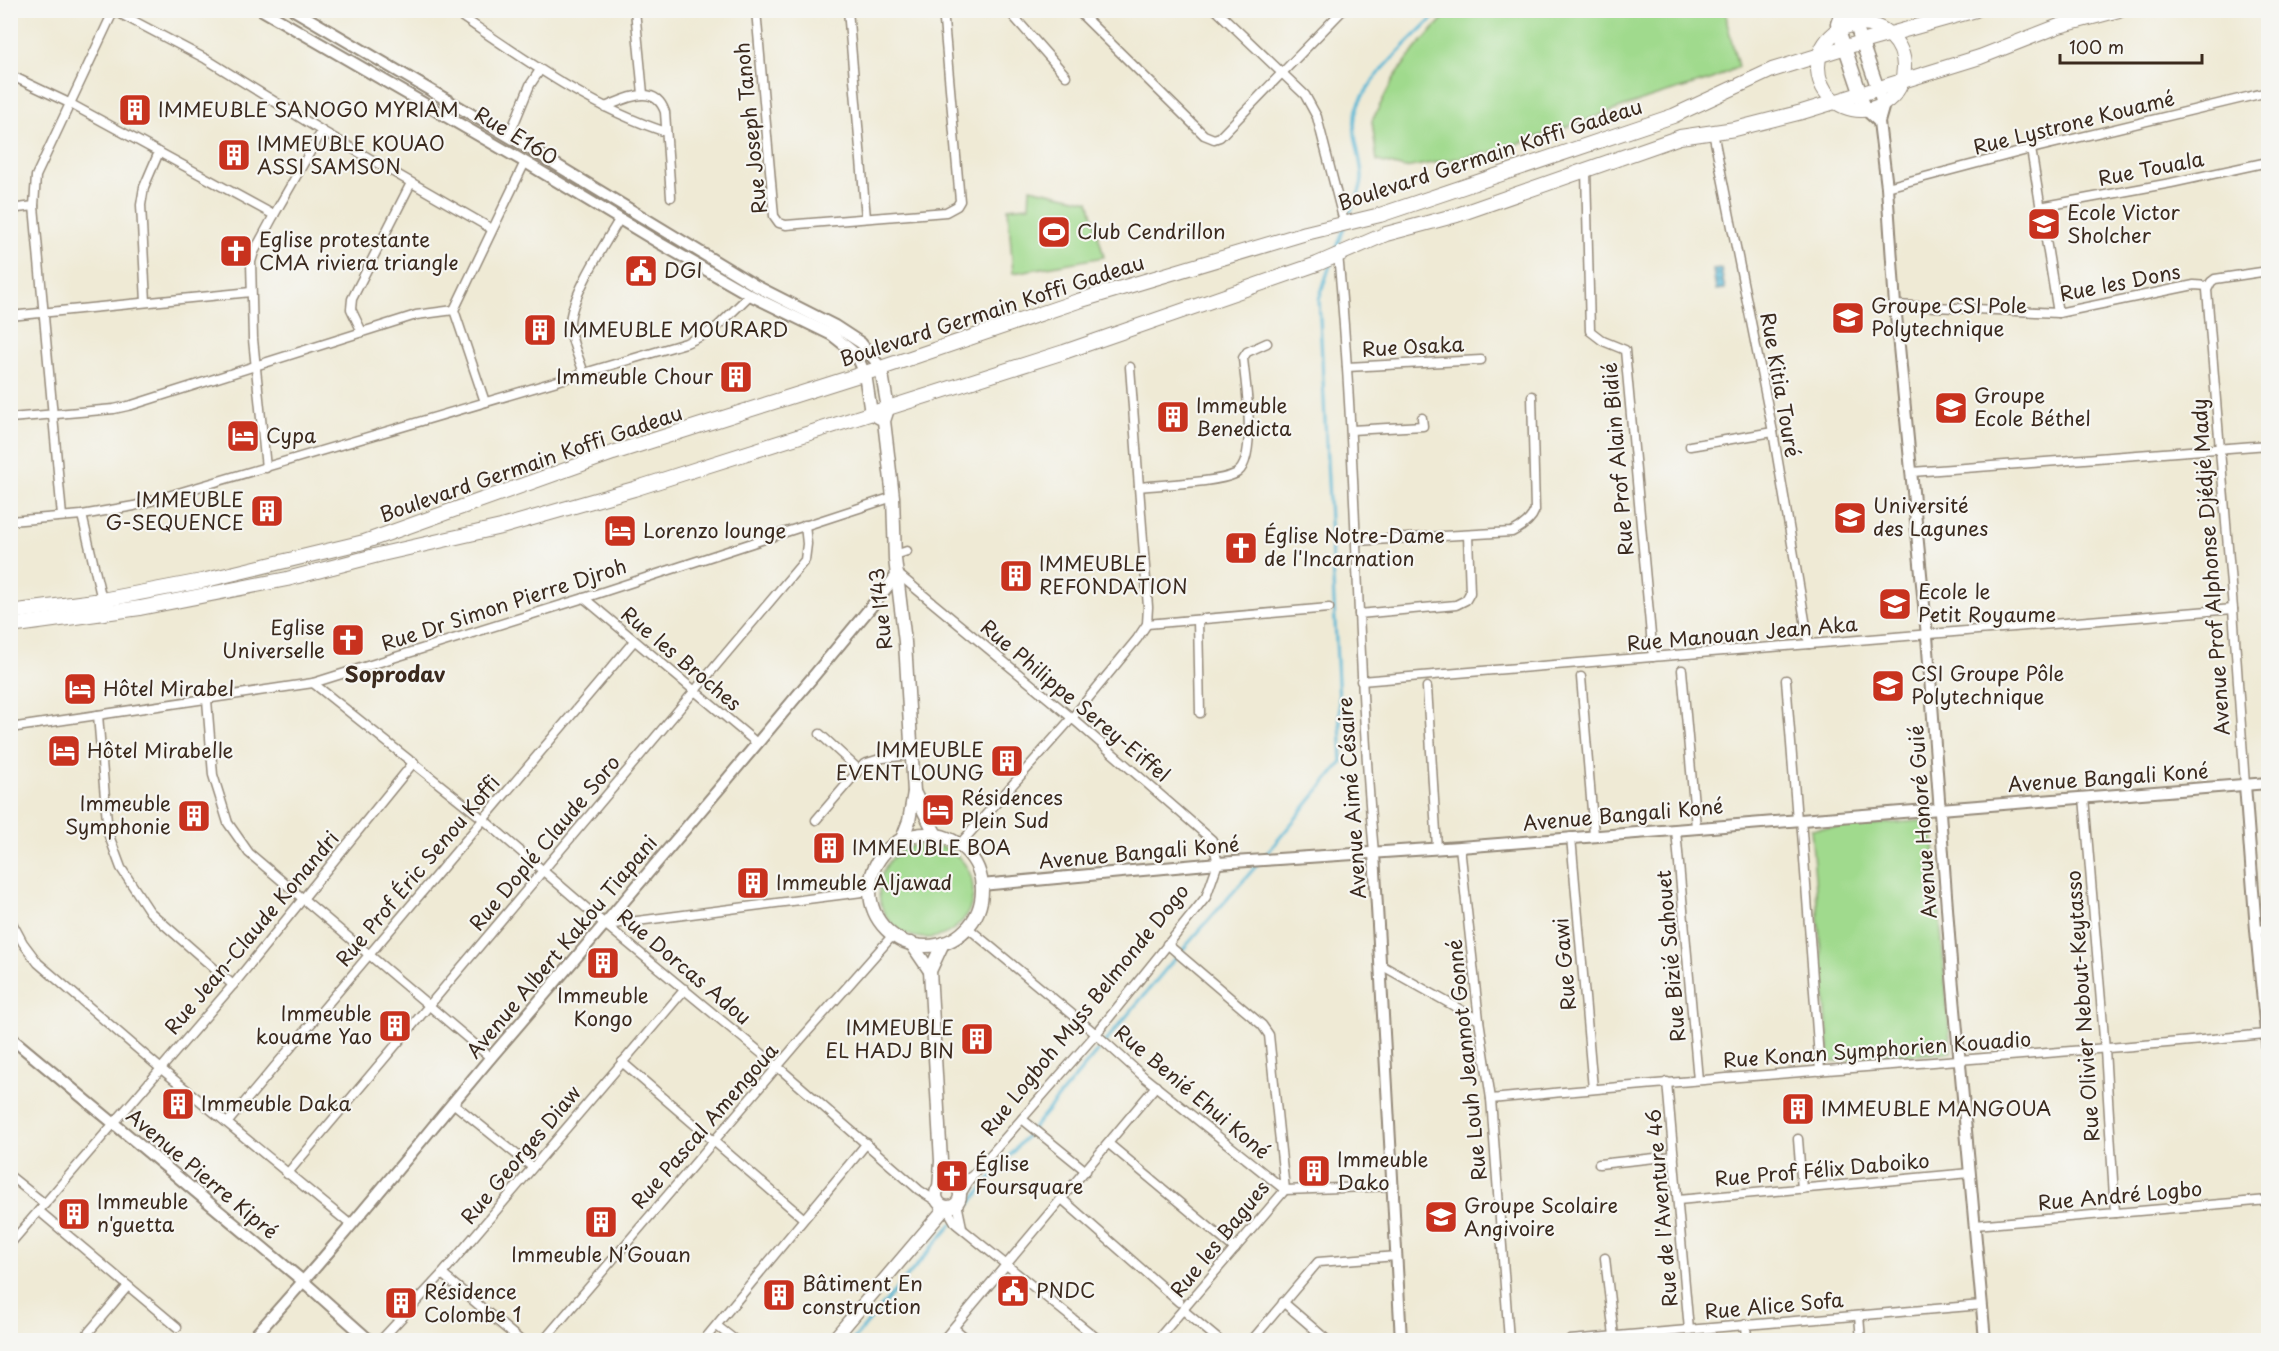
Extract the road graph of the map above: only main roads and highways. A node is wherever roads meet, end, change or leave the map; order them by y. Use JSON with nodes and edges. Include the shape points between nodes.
{"nodes":[{"id":1,"x":1842,"y":10,"type":"edge"},
{"id":2,"x":1976,"y":10,"type":"edge"},
{"id":3,"x":2119,"y":10,"type":"edge"},
{"id":4,"x":1856,"y":24,"type":"junction"},
{"id":5,"x":1839,"y":30,"type":"junction"},
{"id":6,"x":1889,"y":34,"type":"junction"},
{"id":7,"x":1862,"y":42,"type":"junction"},
{"id":8,"x":1844,"y":47,"type":"junction"},
{"id":9,"x":1819,"y":55,"type":"junction"},
{"id":10,"x":1901,"y":82,"type":"junction"},
{"id":11,"x":1878,"y":89,"type":"junction"},
{"id":12,"x":1861,"y":94,"type":"junction"},
{"id":13,"x":1836,"y":102,"type":"junction"},
{"id":14,"x":881,"y":368,"type":"junction"},
{"id":15,"x":865,"y":374,"type":"junction"},
{"id":16,"x":872,"y":413,"type":"junction"},
{"id":17,"x":886,"y":415,"type":"junction"},
{"id":18,"x":10,"y":612,"type":"edge"},
{"id":19,"x":10,"y":627,"type":"edge"},
{"id":20,"x":914,"y":792,"type":"junction"},
{"id":21,"x":936,"y":835,"type":"junction"},
{"id":22,"x":902,"y":839,"type":"junction"},
{"id":23,"x":911,"y":943,"type":"junction"},
{"id":24,"x":943,"y":943,"type":"junction"},
{"id":25,"x":930,"y":971,"type":"junction"},
{"id":26,"x":833,"y":1341,"type":"edge"}],
"edges":[{"from":1,"to":4,"type":"main road"},
{"from":1,"to":5,"type":"main road"},
{"from":2,"to":6,"type":"main road","name":"Boulevard Germain Koffi Gadeau"},
{"from":3,"to":10,"type":"main road","name":"Boulevard Germain Koffi Gadeau","via":[[2059,26]]},
{"from":4,"to":5,"type":"main road"},
{"from":4,"to":6,"type":"main road"},
{"from":4,"to":7,"type":"main road"},
{"from":5,"to":8,"type":"main road"},
{"from":5,"to":9,"type":"main road"},
{"from":6,"to":7,"type":"main road","name":"Boulevard Germain Koffi Gadeau"},
{"from":6,"to":10,"type":"main road","via":[[1903,58]]},
{"from":7,"to":8,"type":"main road","name":"Boulevard Germain Koffi Gadeau"},
{"from":7,"to":11,"type":"main road"},
{"from":8,"to":9,"type":"main road","name":"Boulevard Germain Koffi Gadeau"},
{"from":8,"to":12,"type":"main road"},
{"from":9,"to":13,"type":"main road","via":[[1821,82]]},
{"from":9,"to":14,"type":"main road","name":"Boulevard Germain Koffi Gadeau","via":[[1772,70],[1673,117],[1390,212],[1344,222],[1078,301]]},
{"from":10,"to":11,"type":"main road","name":"Boulevard Germain Koffi Gadeau"},
{"from":10,"to":13,"type":"main road","via":[[1882,104],[1866,109]]},
{"from":11,"to":12,"type":"main road","name":"Boulevard Germain Koffi Gadeau"},
{"from":12,"to":13,"type":"main road","name":"Boulevard Germain Koffi Gadeau"},
{"from":13,"to":17,"type":"main road","name":"Boulevard Germain Koffi Gadeau","via":[[1735,129],[1680,137],[1456,215],[1386,234],[1237,293]]},
{"from":14,"to":15,"type":"main road","name":"Boulevard Germain Koffi Gadeau"},
{"from":14,"to":17,"type":"main road","name":"Rue I143"},
{"from":15,"to":16,"type":"main road"},
{"from":15,"to":18,"type":"main road","name":"Boulevard Germain Koffi Gadeau","via":[[613,453],[364,542],[257,569],[102,600]]},
{"from":16,"to":17,"type":"main road","name":"Boulevard Germain Koffi Gadeau"},
{"from":16,"to":19,"type":"main road","name":"Boulevard Germain Koffi Gadeau","via":[[634,489],[466,536],[169,603]]},
{"from":17,"to":20,"type":"main road","name":"Rue I143","via":[[901,553],[898,574]]},
{"from":20,"to":21,"type":"main road","name":"Rue I143"},
{"from":20,"to":22,"type":"main road","name":"Rue I143"},
{"from":21,"to":22,"type":"main road"},
{"from":21,"to":24,"type":"main road","via":[[959,845],[974,862],[981,885],[977,911],[967,927]]},
{"from":22,"to":23,"type":"main road","via":[[878,860],[870,891],[873,909],[882,924]]},
{"from":23,"to":24,"type":"main road"},
{"from":23,"to":25,"type":"main road"},
{"from":24,"to":25,"type":"main road"},
{"from":25,"to":26,"type":"main road","name":"Rue Logboh Myss Belmonde Dogo","via":[[941,1161],[952,1204]]}]}
